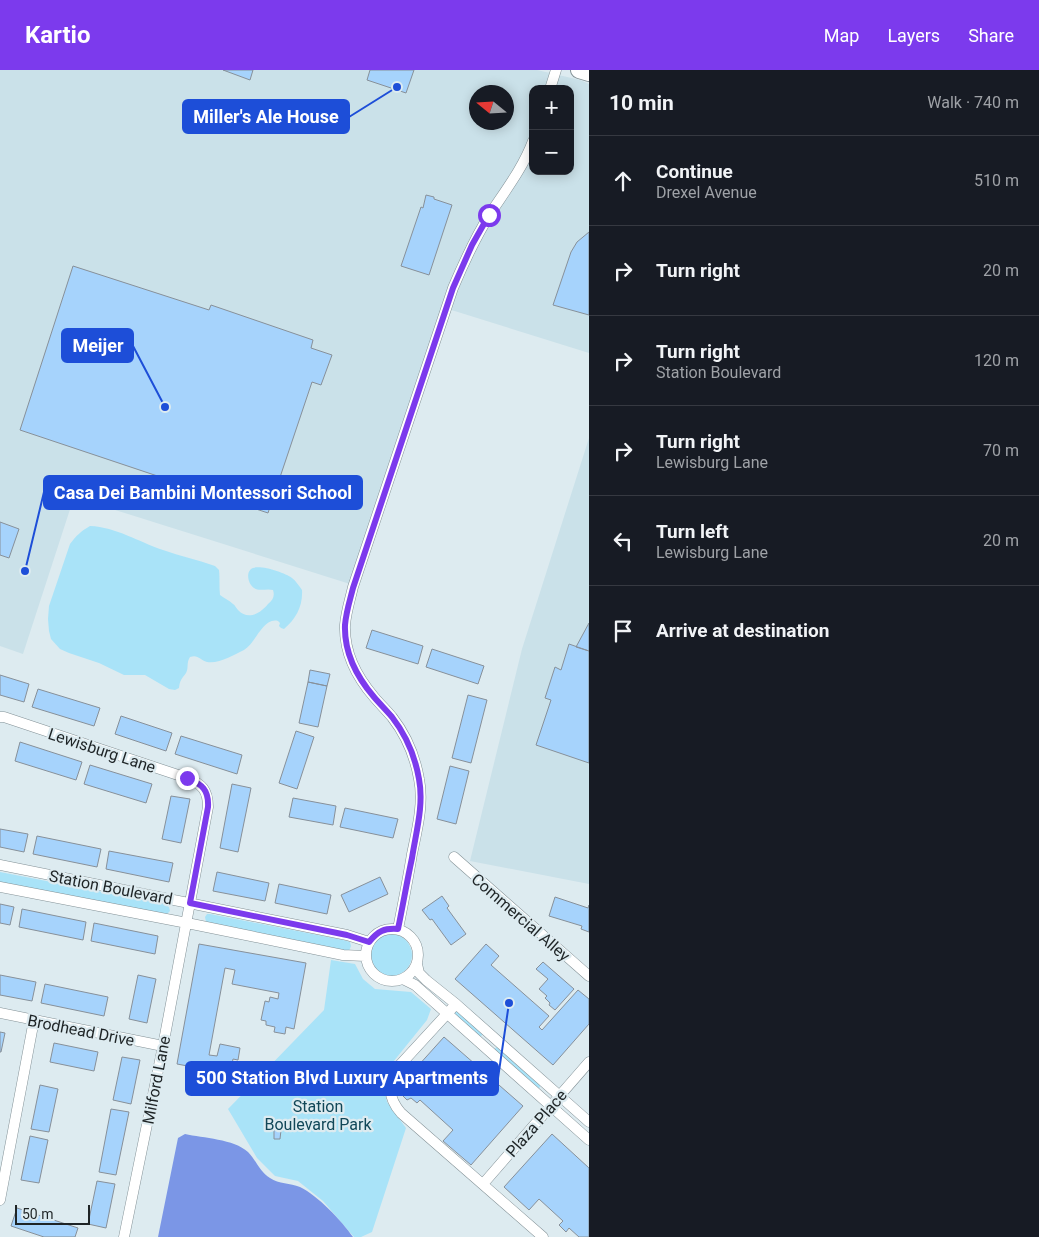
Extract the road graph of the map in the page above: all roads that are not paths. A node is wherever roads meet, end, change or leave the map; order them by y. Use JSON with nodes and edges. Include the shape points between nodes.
{"nodes":[{"id":1,"x":556,"y":70,"type":"edge"},
{"id":2,"x":580,"y":70,"type":"edge"},
{"id":3,"x":589,"y":73,"type":"edge"},
{"id":4,"x":551,"y":85,"type":"edge"},
{"id":5,"x":529,"y":149,"type":"edge"},
{"id":6,"x":0,"y":717,"type":"edge"},
{"id":7,"x":454,"y":858,"type":"dead end"},
{"id":8,"x":0,"y":865,"type":"edge"},
{"id":9,"x":0,"y":887,"type":"edge"},
{"id":10,"x":190,"y":903,"type":"junction"},
{"id":11,"x":187,"y":923,"type":"junction"},
{"id":12,"x":398,"y":929,"type":"junction"},
{"id":13,"x":369,"y":942,"type":"junction"},
{"id":14,"x":365,"y":956,"type":"junction"},
{"id":15,"x":417,"y":964,"type":"junction"},
{"id":16,"x":589,"y":976,"type":"edge"},
{"id":17,"x":402,"y":979,"type":"junction"},
{"id":18,"x":456,"y":1004,"type":"junction"},
{"id":19,"x":0,"y":1014,"type":"edge"},
{"id":20,"x":447,"y":1014,"type":"junction"},
{"id":21,"x":34,"y":1020,"type":"junction"},
{"id":22,"x":494,"y":1038,"type":"junction"},
{"id":23,"x":163,"y":1046,"type":"junction"},
{"id":24,"x":485,"y":1048,"type":"junction"},
{"id":25,"x":589,"y":1062,"type":"edge"},
{"id":26,"x":559,"y":1096,"type":"junction"},
{"id":27,"x":551,"y":1106,"type":"junction"},
{"id":28,"x":589,"y":1122,"type":"edge"},
{"id":29,"x":589,"y":1140,"type":"edge"},
{"id":30,"x":483,"y":1184,"type":"junction"},
{"id":31,"x":0,"y":1200,"type":"edge"},
{"id":32,"x":124,"y":1237,"type":"edge"},
{"id":33,"x":543,"y":1237,"type":"edge"}],
"edges":[{"from":1,"to":4,"type":"street"},
{"from":2,"to":3,"type":"main road"},
{"from":5,"to":12,"type":"street","via":[[475,239],[453,288],[353,588],[345,625],[350,659],[360,680],[391,716],[407,742],[419,780],[418,827]]},
{"from":6,"to":10,"type":"street","name":"Lewisburg Lane","via":[[197,782],[208,797],[208,807]]},
{"from":7,"to":16,"type":"street","name":"Commercial Alley"},
{"from":8,"to":10,"type":"street","name":"Station Boulevard"},
{"from":9,"to":11,"type":"street","name":"Station Boulevard"},
{"from":10,"to":11,"type":"street","name":"Lewisburg Lane"},
{"from":10,"to":13,"type":"street","name":"Station Boulevard"},
{"from":11,"to":14,"type":"street","name":"Station Boulevard","via":[[343,955]]},
{"from":11,"to":23,"type":"street","name":"Milford Lane"},
{"from":12,"to":13,"type":"street","via":[[381,930]]},
{"from":12,"to":15,"type":"street","via":[[416,942]]},
{"from":13,"to":14,"type":"street"},
{"from":14,"to":17,"type":"street","via":[[367,964],[378,977],[386,981]]},
{"from":15,"to":17,"type":"street","via":[[409,976]]},
{"from":15,"to":18,"type":"street","via":[[419,973]]},
{"from":17,"to":20,"type":"street","via":[[415,985]]},
{"from":18,"to":20,"type":"street"},
{"from":18,"to":22,"type":"street"},
{"from":19,"to":21,"type":"street","name":"Brodhead Drive"},
{"from":20,"to":24,"type":"street"},
{"from":20,"to":30,"type":"street","via":[[399,1066],[390,1092],[401,1113]]},
{"from":21,"to":23,"type":"street","name":"Brodhead Drive"},
{"from":21,"to":31,"type":"street"},
{"from":22,"to":24,"type":"street"},
{"from":22,"to":26,"type":"street"},
{"from":23,"to":32,"type":"street","name":"Milford Lane"},
{"from":24,"to":27,"type":"street"},
{"from":25,"to":26,"type":"street","name":"Plaza Place"},
{"from":26,"to":27,"type":"street","name":"Plaza Place"},
{"from":26,"to":28,"type":"street"},
{"from":27,"to":29,"type":"street"},
{"from":27,"to":30,"type":"street","name":"Plaza Place"},
{"from":30,"to":33,"type":"street"}]}
